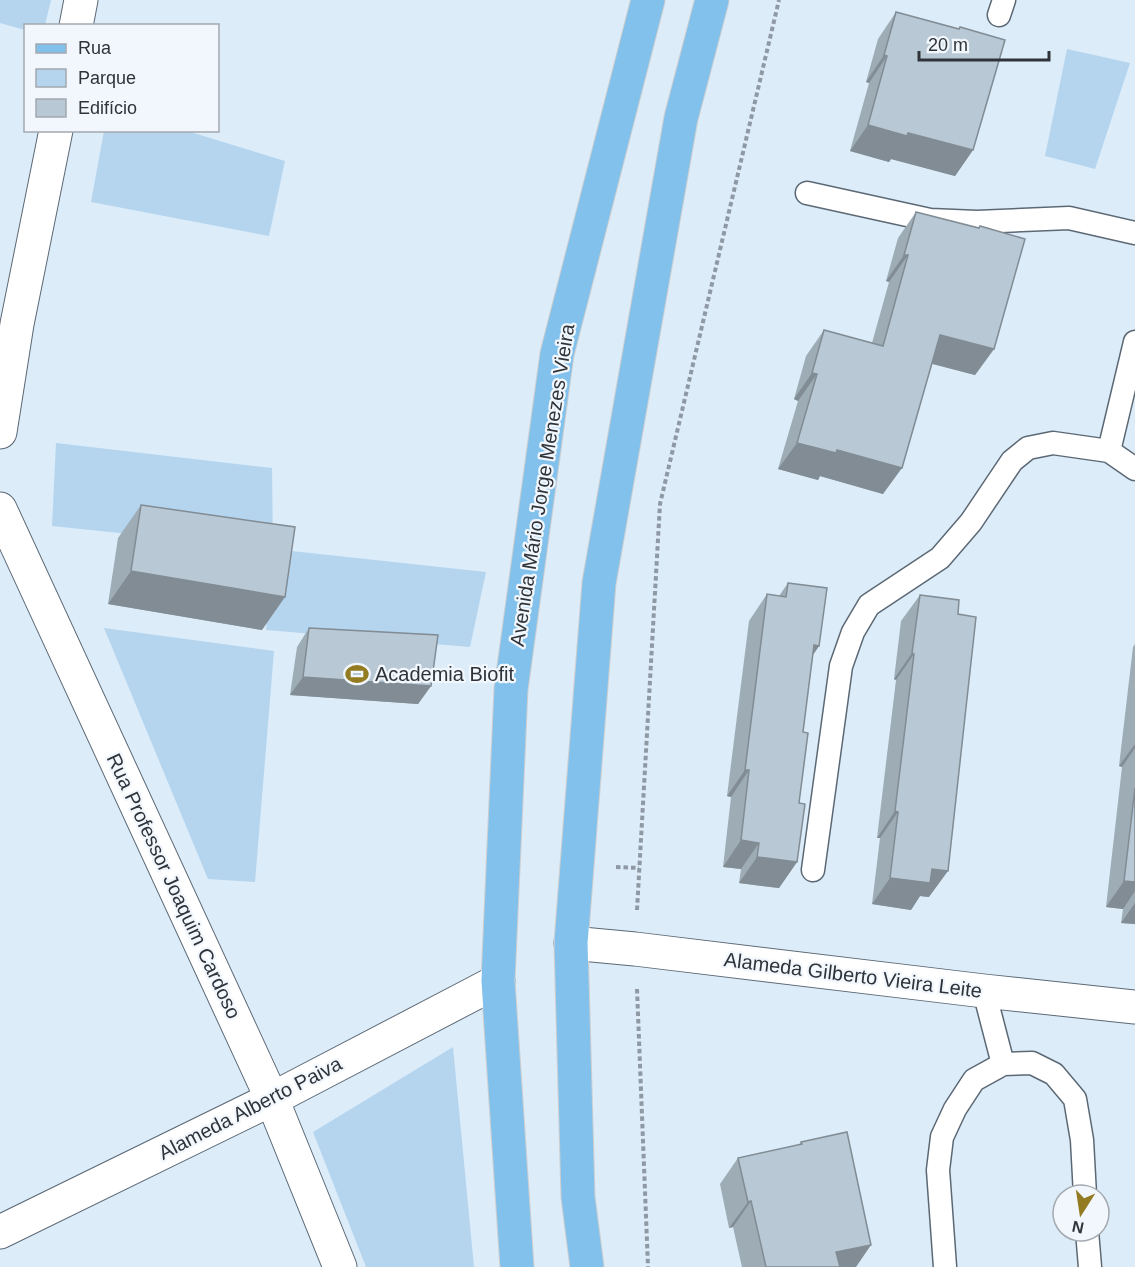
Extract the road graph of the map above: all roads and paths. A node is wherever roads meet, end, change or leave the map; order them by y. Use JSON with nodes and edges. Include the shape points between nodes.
{"nodes":[{"id":1,"x":81,"y":0,"type":"edge"},
{"id":2,"x":648,"y":0,"type":"edge"},
{"id":3,"x":712,"y":0,"type":"edge"},
{"id":4,"x":779,"y":0,"type":"edge"},
{"id":5,"x":76,"y":24,"type":"edge"},
{"id":6,"x":56,"y":132,"type":"edge"},
{"id":7,"x":807,"y":193,"type":"dead end"},
{"id":8,"x":1135,"y":233,"type":"edge"},
{"id":9,"x":1135,"y":342,"type":"edge"},
{"id":10,"x":0,"y":432,"type":"edge"},
{"id":11,"x":1109,"y":451,"type":"junction"},
{"id":12,"x":1135,"y":469,"type":"edge"},
{"id":13,"x":0,"y":509,"type":"edge"},
{"id":14,"x":813,"y":870,"type":"dead end"},
{"id":15,"x":571,"y":943,"type":"junction"},
{"id":16,"x":635,"y":950,"type":"junction"},
{"id":17,"x":498,"y":981,"type":"junction"},
{"id":18,"x":984,"y":991,"type":"junction"},
{"id":19,"x":1135,"y":1007,"type":"edge"},
{"id":20,"x":1003,"y":1064,"type":"junction"},
{"id":21,"x":272,"y":1099,"type":"junction"},
{"id":22,"x":1084,"y":1183,"type":"edge"},
{"id":23,"x":0,"y":1232,"type":"edge"},
{"id":24,"x":1088,"y":1243,"type":"edge"},
{"id":25,"x":340,"y":1267,"type":"edge"},
{"id":26,"x":517,"y":1267,"type":"edge"},
{"id":27,"x":587,"y":1267,"type":"edge"},
{"id":28,"x":648,"y":1267,"type":"edge"},
{"id":29,"x":945,"y":1267,"type":"edge"},
{"id":30,"x":1090,"y":1267,"type":"edge"}],
"edges":[{"from":1,"to":5,"type":"street"},
{"from":2,"to":17,"type":"main road","name":"Avenida Mário Jorge Menezes Vieira","via":[[557,354],[511,688]]},
{"from":3,"to":15,"type":"main road","via":[[681,118],[598,583]]},
{"from":4,"to":16,"type":"path","via":[[660,504]]},
{"from":6,"to":10,"type":"street"},
{"from":7,"to":8,"type":"lane","via":[[930,220],[1069,218]]},
{"from":9,"to":11,"type":"lane"},
{"from":11,"to":12,"type":"lane"},
{"from":11,"to":14,"type":"lane","via":[[1053,444],[1028,448],[1012,461],[971,522],[940,558],[869,605],[853,632],[841,666]]},
{"from":13,"to":21,"type":"street","name":"Rua Professor Joaquim Cardoso"},
{"from":15,"to":16,"type":"street","name":"Alameda Gilberto Vieira Leite"},
{"from":15,"to":27,"type":"main road","via":[[578,1197]]},
{"from":16,"to":18,"type":"street","name":"Alameda Gilberto Vieira Leite"},
{"from":16,"to":28,"type":"path"},
{"from":17,"to":21,"type":"street","name":"Alameda Alberto Paiva"},
{"from":17,"to":26,"type":"main road","name":"Avenida Mário Jorge Menezes Vieira"},
{"from":18,"to":19,"type":"street","name":"Alameda Gilberto Vieira Leite"},
{"from":18,"to":20,"type":"lane"},
{"from":20,"to":22,"type":"lane","via":[[1032,1063],[1054,1074],[1075,1100]]},
{"from":20,"to":29,"type":"lane","via":[[974,1080],[942,1137],[938,1170]]},
{"from":21,"to":23,"type":"street","name":"Alameda Alberto Paiva"},
{"from":21,"to":25,"type":"street","name":"Rua Professor Joaquim Cardoso"},
{"from":24,"to":30,"type":"lane"}]}
